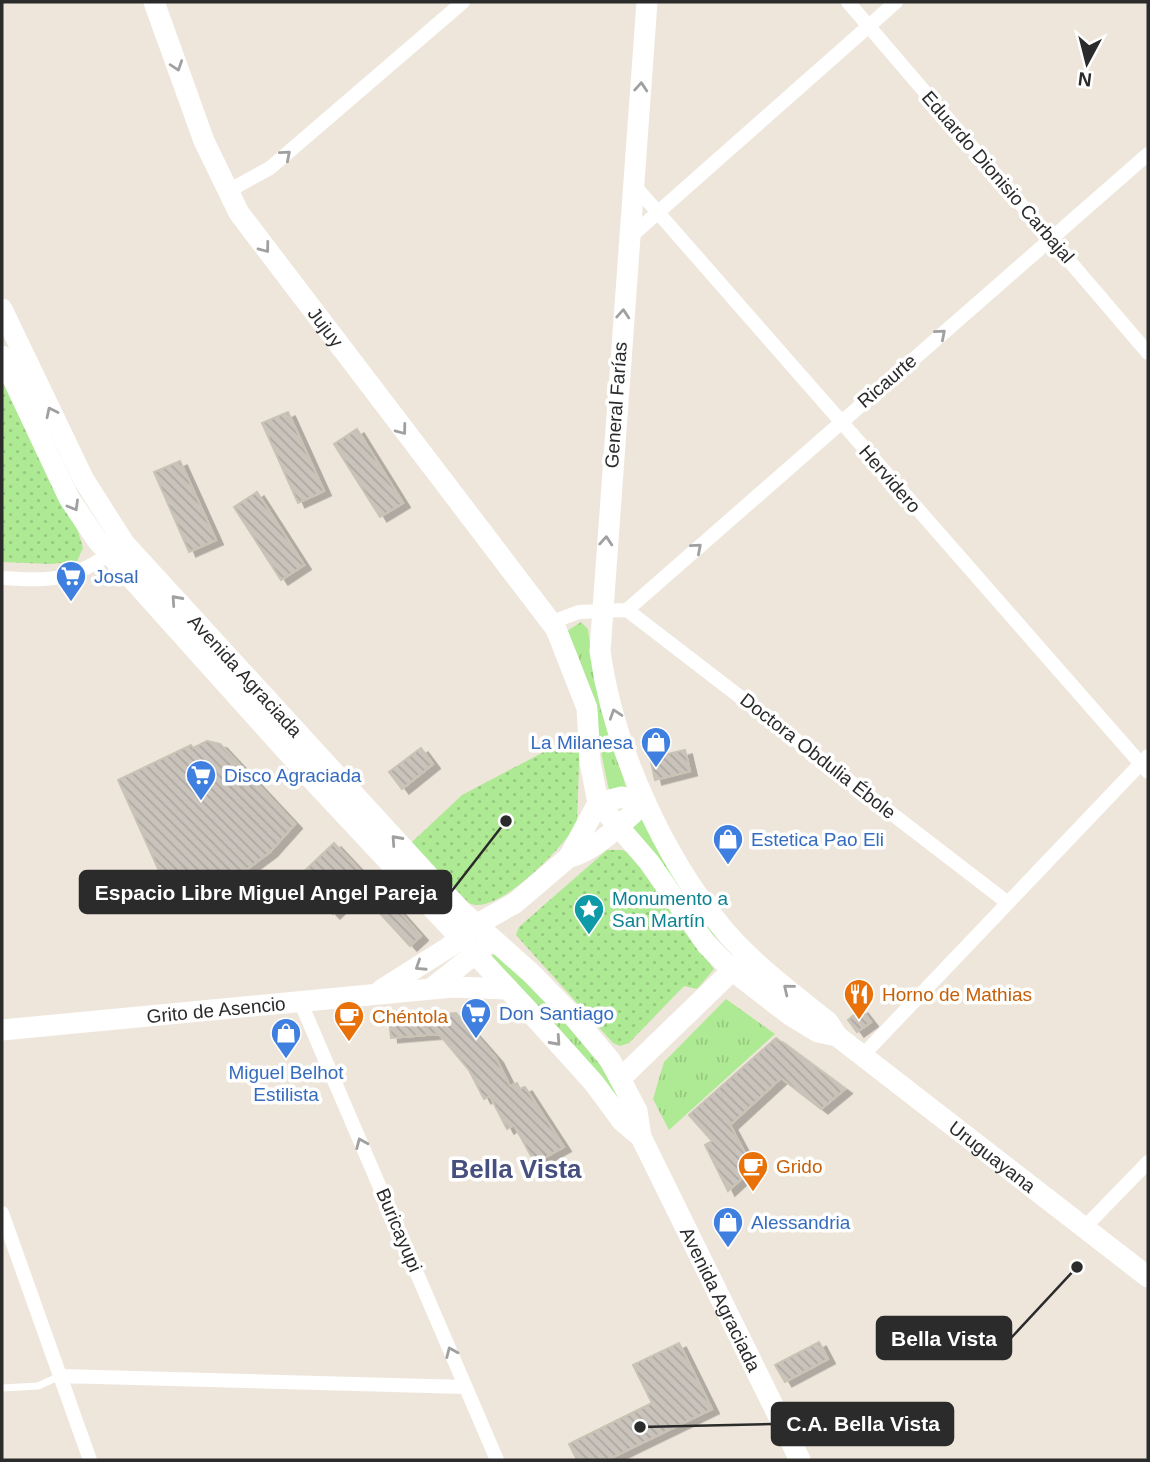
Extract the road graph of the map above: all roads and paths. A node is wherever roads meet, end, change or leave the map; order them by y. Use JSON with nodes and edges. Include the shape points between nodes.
{"nodes":[{"id":1,"x":154,"y":2,"type":"edge"},
{"id":2,"x":463,"y":2,"type":"edge"},
{"id":3,"x":647,"y":2,"type":"edge"},
{"id":4,"x":848,"y":2,"type":"edge"},
{"id":5,"x":896,"y":2,"type":"edge"},
{"id":6,"x":868,"y":26,"type":"junction"},
{"id":7,"x":1148,"y":154,"type":"edge"},
{"id":8,"x":634,"y":184,"type":"junction"},
{"id":9,"x":228,"y":191,"type":"junction"},
{"id":10,"x":657,"y":212,"type":"junction"},
{"id":11,"x":629,"y":238,"type":"junction"},
{"id":12,"x":1050,"y":239,"type":"junction"},
{"id":13,"x":2,"y":309,"type":"edge"},
{"id":14,"x":1148,"y":353,"type":"edge"},
{"id":15,"x":2,"y":356,"type":"edge"},
{"id":16,"x":840,"y":422,"type":"junction"},
{"id":17,"x":117,"y":548,"type":"junction"},
{"id":18,"x":2,"y":578,"type":"edge"},
{"id":19,"x":601,"y":609,"type":"junction"},
{"id":20,"x":627,"y":610,"type":"junction"},
{"id":21,"x":552,"y":622,"type":"junction"},
{"id":22,"x":1145,"y":764,"type":"edge"},
{"id":23,"x":645,"y":802,"type":"junction"},
{"id":24,"x":598,"y":803,"type":"junction"},
{"id":25,"x":620,"y":827,"type":"junction"},
{"id":26,"x":569,"y":857,"type":"junction"},
{"id":27,"x":1008,"y":903,"type":"junction"},
{"id":28,"x":477,"y":933,"type":"junction"},
{"id":29,"x":477,"y":954,"type":"junction"},
{"id":30,"x":748,"y":955,"type":"junction"},
{"id":31,"x":733,"y":971,"type":"junction"},
{"id":32,"x":431,"y":989,"type":"junction"},
{"id":33,"x":508,"y":989,"type":"junction"},
{"id":34,"x":376,"y":993,"type":"junction"},
{"id":35,"x":300,"y":1001,"type":"junction"},
{"id":36,"x":2,"y":1030,"type":"edge"},
{"id":37,"x":837,"y":1036,"type":"junction"},
{"id":38,"x":862,"y":1056,"type":"junction"},
{"id":39,"x":620,"y":1079,"type":"junction"},
{"id":40,"x":641,"y":1137,"type":"junction"},
{"id":41,"x":1148,"y":1162,"type":"edge"},
{"id":42,"x":2,"y":1213,"type":"edge"},
{"id":43,"x":1083,"y":1229,"type":"junction"},
{"id":44,"x":1148,"y":1277,"type":"edge"},
{"id":45,"x":60,"y":1376,"type":"junction"},
{"id":46,"x":466,"y":1387,"type":"junction"},
{"id":47,"x":2,"y":1388,"type":"edge"},
{"id":48,"x":90,"y":1460,"type":"edge"},
{"id":49,"x":497,"y":1460,"type":"edge"},
{"id":50,"x":800,"y":1460,"type":"edge"}],
"edges":[{"from":1,"to":9,"type":"street","name":"Jujuy","one_way":true,"via":[[204,141]]},
{"from":9,"to":2,"type":"street","one_way":true,"via":[[270,168]]},
{"from":8,"to":3,"type":"street","name":"General Farías","one_way":true},
{"from":4,"to":6,"type":"street","name":"Eduardo Dionisio Carbajal"},
{"from":5,"to":6,"type":"street"},
{"from":6,"to":10,"type":"street"},
{"from":6,"to":12,"type":"street","name":"Eduardo Dionisio Carbajal"},
{"from":7,"to":12,"type":"street","name":"Ricaurte"},
{"from":8,"to":10,"type":"street","name":"Hervidero"},
{"from":8,"to":11,"type":"street","name":"General Farías"},
{"from":9,"to":21,"type":"street","name":"Jujuy","one_way":true,"via":[[248,226],[518,584]]},
{"from":10,"to":11,"type":"street"},
{"from":10,"to":16,"type":"street","name":"Hervidero"},
{"from":19,"to":11,"type":"street","name":"General Farías","one_way":true},
{"from":12,"to":14,"type":"street","name":"Eduardo Dionisio Carbajal"},
{"from":16,"to":12,"type":"street","name":"Ricaurte","one_way":true},
{"from":17,"to":13,"type":"street","name":"Avenida Agraciada","one_way":true},
{"from":15,"to":17,"type":"street","name":"Avenida Agraciada","one_way":true,"via":[[69,498],[86,525]]},
{"from":20,"to":16,"type":"street","name":"Ricaurte","one_way":true},
{"from":16,"to":22,"type":"street","name":"Hervidero"},
{"from":17,"to":18,"type":"street","via":[[69,577]]},
{"from":17,"to":28,"type":"street","name":"Avenida Agraciada"},
{"from":19,"to":20,"type":"street"},
{"from":19,"to":21,"type":"street"},
{"from":23,"to":19,"type":"street","name":"General Farías","one_way":true,"via":[[606,681],[600,651]]},
{"from":20,"to":27,"type":"street","name":"Doctora Obdulia Ébole"},
{"from":21,"to":24,"type":"street","name":"Jujuy","via":[[587,708]]},
{"from":22,"to":27,"type":"street"},
{"from":23,"to":24,"type":"street","via":[[622,797]]},
{"from":23,"to":25,"type":"street"},
{"from":23,"to":30,"type":"street","name":"Uruguayana","via":[[703,903]]},
{"from":24,"to":25,"type":"street","name":"Uruguayana"},
{"from":24,"to":26,"type":"street"},
{"from":25,"to":26,"type":"street","via":[[580,855]]},
{"from":25,"to":31,"type":"street","name":"Uruguayana","via":[[707,945]]},
{"from":26,"to":28,"type":"street"},
{"from":27,"to":38,"type":"street"},
{"from":28,"to":29,"type":"street","name":"Avenida Agraciada"},
{"from":28,"to":34,"type":"street","one_way":true},
{"from":28,"to":39,"type":"street","name":"Avenida Agraciada","via":[[572,1015]]},
{"from":29,"to":32,"type":"street"},
{"from":29,"to":33,"type":"street","name":"Avenida Agraciada"},
{"from":30,"to":31,"type":"street"},
{"from":37,"to":30,"type":"street","name":"Uruguayana","one_way":true,"via":[[828,1022]]},
{"from":31,"to":37,"type":"street","name":"Uruguayana","via":[[790,1015],[818,1032]]},
{"from":31,"to":39,"type":"street"},
{"from":32,"to":33,"type":"street","name":"Grito de Asencio"},
{"from":32,"to":34,"type":"street","name":"Grito de Asencio"},
{"from":33,"to":40,"type":"street","name":"Avenida Agraciada","one_way":true},
{"from":34,"to":35,"type":"street","name":"Grito de Asencio"},
{"from":35,"to":36,"type":"street","name":"Grito de Asencio"},
{"from":46,"to":35,"type":"street","name":"Buricayupi","one_way":true},
{"from":37,"to":38,"type":"street","name":"Uruguayana"},
{"from":38,"to":43,"type":"street","name":"Uruguayana"},
{"from":39,"to":40,"type":"street","name":"Avenida Agraciada","via":[[637,1111]]},
{"from":40,"to":50,"type":"street","name":"Avenida Agraciada"},
{"from":41,"to":43,"type":"street"},
{"from":42,"to":45,"type":"street"},
{"from":43,"to":44,"type":"street","name":"Uruguayana"},
{"from":45,"to":46,"type":"street"},
{"from":45,"to":47,"type":"lane","via":[[38,1386]]},
{"from":45,"to":48,"type":"street"},
{"from":46,"to":49,"type":"street","name":"Buricayupi"}]}
